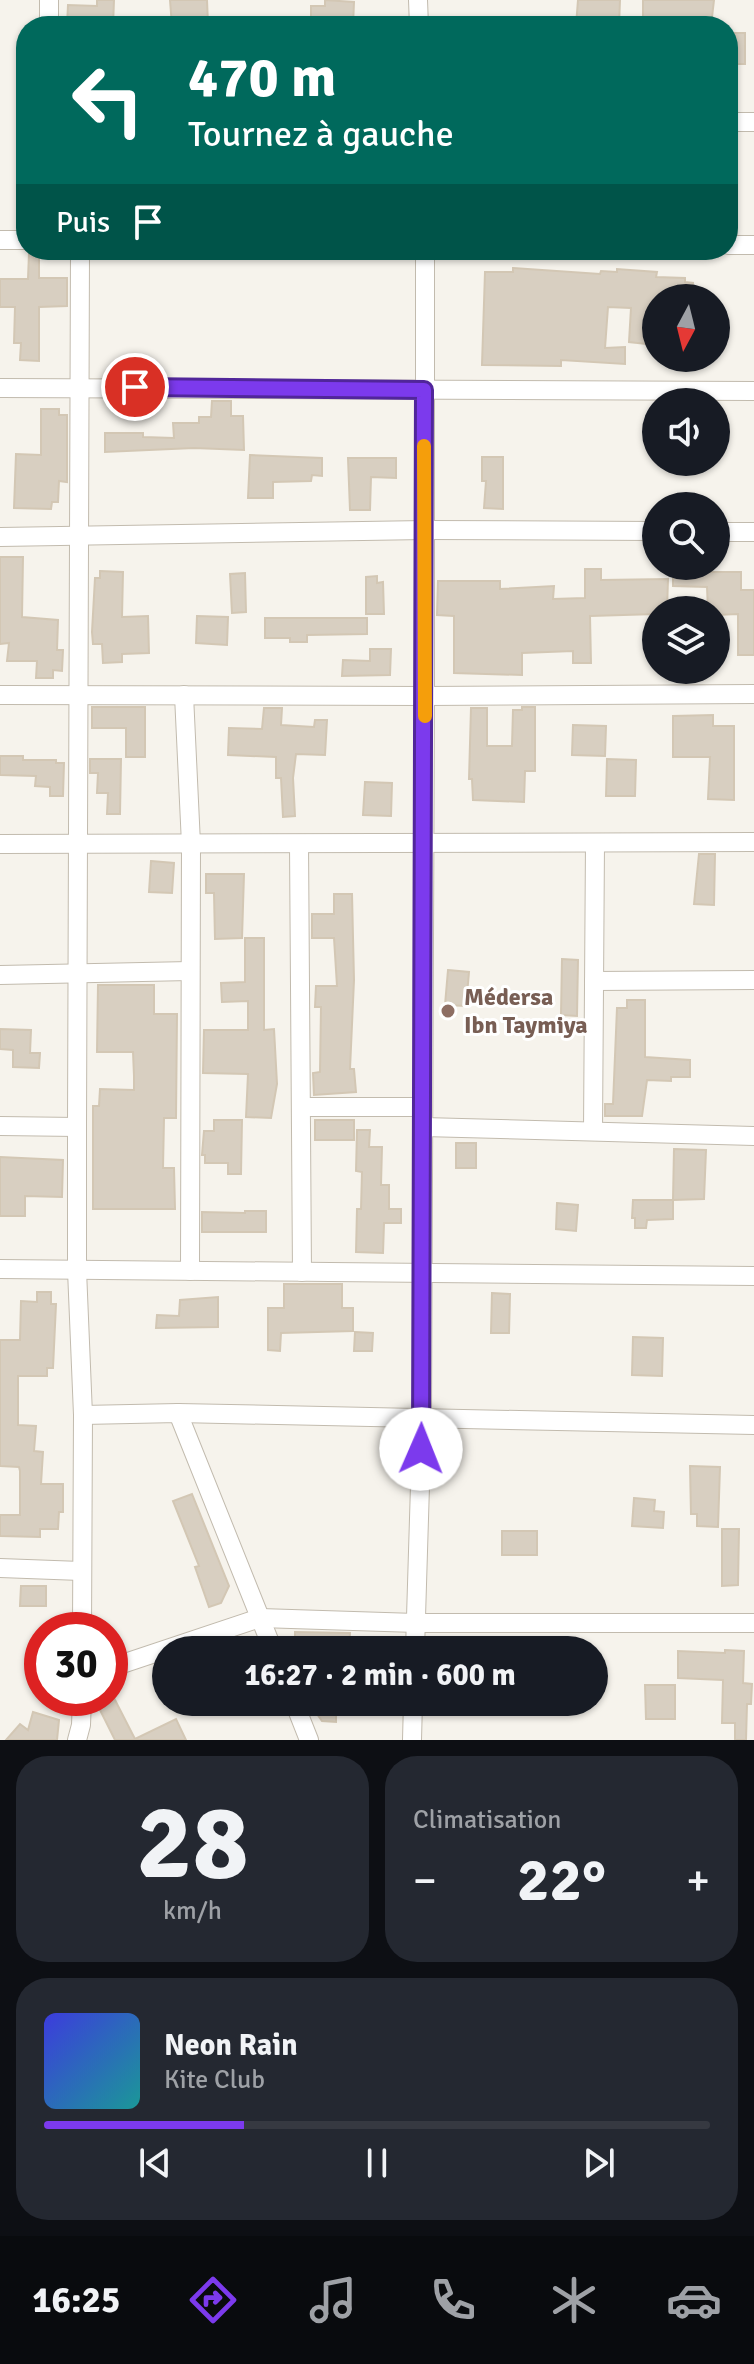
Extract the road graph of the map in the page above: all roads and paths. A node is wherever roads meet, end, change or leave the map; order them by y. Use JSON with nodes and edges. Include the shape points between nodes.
{"nodes":[{"id":1,"x":80,"y":260,"type":"edge"},
{"id":2,"x":425,"y":260,"type":"edge"},
{"id":3,"x":0,"y":388,"type":"edge"},
{"id":4,"x":80,"y":388,"type":"junction"},
{"id":5,"x":424,"y":390,"type":"junction"},
{"id":6,"x":754,"y":391,"type":"edge"},
{"id":7,"x":425,"y":530,"type":"junction"},
{"id":8,"x":642,"y":531,"type":"edge"},
{"id":9,"x":730,"y":532,"type":"edge"},
{"id":10,"x":754,"y":532,"type":"edge"},
{"id":11,"x":79,"y":536,"type":"junction"},
{"id":12,"x":0,"y":537,"type":"edge"},
{"id":13,"x":754,"y":694,"type":"edge"},
{"id":14,"x":0,"y":695,"type":"edge"},
{"id":15,"x":79,"y":695,"type":"junction"},
{"id":16,"x":184,"y":695,"type":"junction"},
{"id":17,"x":425,"y":696,"type":"junction"},
{"id":18,"x":754,"y":842,"type":"edge"},
{"id":19,"x":424,"y":843,"type":"junction"},
{"id":20,"x":595,"y":843,"type":"junction"},
{"id":21,"x":0,"y":844,"type":"edge"},
{"id":22,"x":191,"y":844,"type":"junction"},
{"id":23,"x":299,"y":844,"type":"junction"},
{"id":24,"x":78,"y":845,"type":"junction"},
{"id":25,"x":190,"y":971,"type":"junction"},
{"id":26,"x":78,"y":973,"type":"junction"},
{"id":27,"x":0,"y":975,"type":"edge"},
{"id":28,"x":754,"y":980,"type":"edge"},
{"id":29,"x":594,"y":981,"type":"junction"},
{"id":30,"x":301,"y":1107,"type":"junction"},
{"id":31,"x":423,"y":1107,"type":"junction"},
{"id":32,"x":0,"y":1126,"type":"edge"},
{"id":33,"x":77,"y":1127,"type":"junction"},
{"id":34,"x":423,"y":1127,"type":"junction"},
{"id":35,"x":593,"y":1131,"type":"junction"},
{"id":36,"x":754,"y":1136,"type":"edge"},
{"id":37,"x":0,"y":1269,"type":"edge"},
{"id":38,"x":77,"y":1270,"type":"junction"},
{"id":39,"x":190,"y":1271,"type":"junction"},
{"id":40,"x":302,"y":1272,"type":"junction"},
{"id":41,"x":422,"y":1273,"type":"junction"},
{"id":42,"x":754,"y":1276,"type":"edge"},
{"id":43,"x":178,"y":1413,"type":"junction"},
{"id":44,"x":83,"y":1415,"type":"junction"},
{"id":45,"x":422,"y":1420,"type":"junction"},
{"id":46,"x":754,"y":1425,"type":"edge"},
{"id":47,"x":0,"y":1568,"type":"edge"},
{"id":48,"x":81,"y":1571,"type":"junction"},
{"id":49,"x":82,"y":1612,"type":"edge"},
{"id":50,"x":260,"y":1618,"type":"junction"},
{"id":51,"x":416,"y":1623,"type":"junction"},
{"id":52,"x":754,"y":1623,"type":"edge"},
{"id":53,"x":267,"y":1636,"type":"edge"},
{"id":54,"x":416,"y":1636,"type":"edge"},
{"id":55,"x":128,"y":1662,"type":"edge"},
{"id":56,"x":81,"y":1716,"type":"edge"},
{"id":57,"x":298,"y":1716,"type":"edge"},
{"id":58,"x":413,"y":1716,"type":"edge"},
{"id":59,"x":304,"y":1738,"type":"edge"},
{"id":60,"x":77,"y":1740,"type":"edge"},
{"id":61,"x":412,"y":1740,"type":"edge"}],
"edges":[{"from":1,"to":4,"type":"street"},
{"from":2,"to":5,"type":"street"},
{"from":3,"to":4,"type":"street"},
{"from":4,"to":5,"type":"street"},
{"from":4,"to":11,"type":"street"},
{"from":5,"to":6,"type":"street"},
{"from":5,"to":7,"type":"street"},
{"from":7,"to":8,"type":"street"},
{"from":7,"to":11,"type":"street"},
{"from":7,"to":17,"type":"street"},
{"from":9,"to":10,"type":"street"},
{"from":11,"to":12,"type":"street"},
{"from":11,"to":15,"type":"street"},
{"from":13,"to":17,"type":"street"},
{"from":14,"to":15,"type":"street"},
{"from":15,"to":16,"type":"street"},
{"from":15,"to":24,"type":"street"},
{"from":16,"to":17,"type":"street"},
{"from":16,"to":22,"type":"street"},
{"from":17,"to":19,"type":"street"},
{"from":18,"to":20,"type":"street"},
{"from":19,"to":20,"type":"street"},
{"from":19,"to":23,"type":"street"},
{"from":19,"to":31,"type":"street"},
{"from":20,"to":29,"type":"street"},
{"from":21,"to":24,"type":"street"},
{"from":22,"to":23,"type":"street"},
{"from":22,"to":24,"type":"street"},
{"from":22,"to":25,"type":"street"},
{"from":23,"to":30,"type":"street"},
{"from":24,"to":26,"type":"street"},
{"from":25,"to":26,"type":"street"},
{"from":25,"to":39,"type":"street"},
{"from":26,"to":27,"type":"street"},
{"from":26,"to":33,"type":"street"},
{"from":28,"to":29,"type":"street"},
{"from":29,"to":35,"type":"street"},
{"from":30,"to":31,"type":"street"},
{"from":30,"to":40,"type":"street"},
{"from":31,"to":34,"type":"street"},
{"from":32,"to":33,"type":"street"},
{"from":33,"to":38,"type":"street"},
{"from":34,"to":35,"type":"street"},
{"from":34,"to":41,"type":"street"},
{"from":35,"to":36,"type":"street"},
{"from":37,"to":38,"type":"street"},
{"from":38,"to":39,"type":"street"},
{"from":38,"to":44,"type":"street"},
{"from":39,"to":40,"type":"street"},
{"from":40,"to":41,"type":"street"},
{"from":41,"to":42,"type":"street"},
{"from":41,"to":45,"type":"street"},
{"from":43,"to":44,"type":"street"},
{"from":43,"to":45,"type":"street"},
{"from":43,"to":50,"type":"street"},
{"from":44,"to":48,"type":"street"},
{"from":45,"to":46,"type":"street"},
{"from":45,"to":51,"type":"street"},
{"from":47,"to":48,"type":"street"},
{"from":48,"to":49,"type":"street"},
{"from":50,"to":51,"type":"street"},
{"from":50,"to":53,"type":"street"},
{"from":50,"to":55,"type":"street"},
{"from":51,"to":52,"type":"street"},
{"from":51,"to":54,"type":"street"},
{"from":56,"to":60,"type":"street"},
{"from":57,"to":59,"type":"street"},
{"from":58,"to":61,"type":"street"}]}
